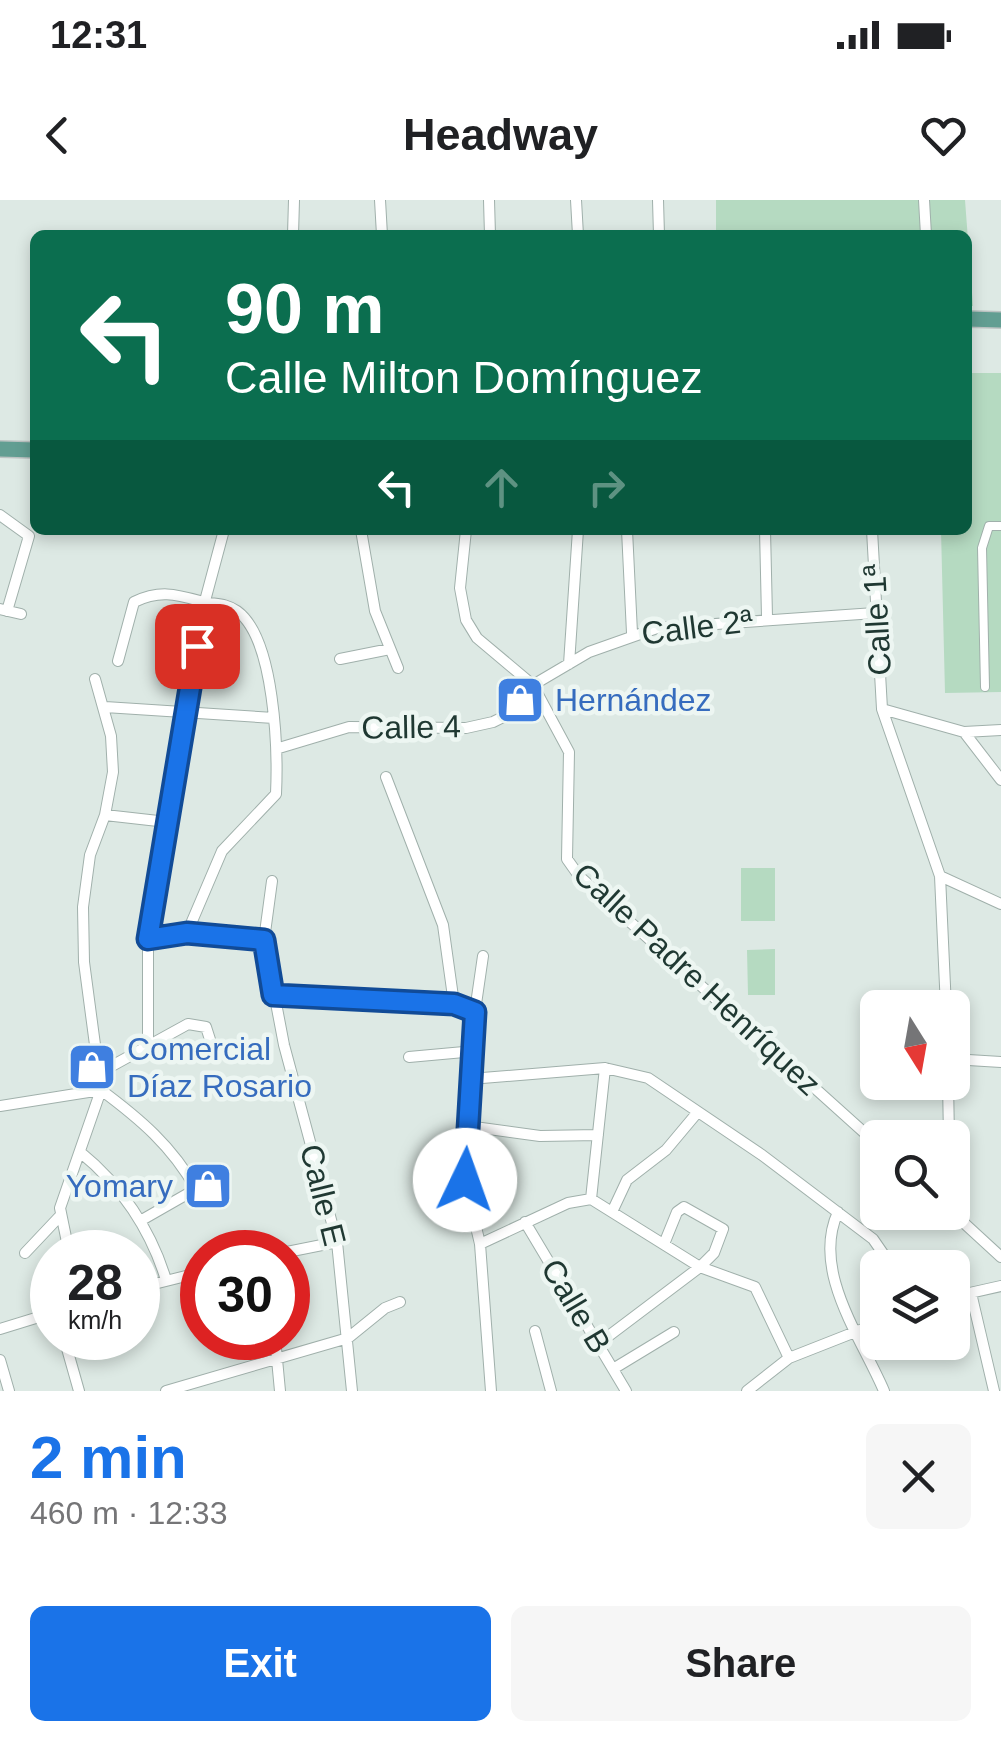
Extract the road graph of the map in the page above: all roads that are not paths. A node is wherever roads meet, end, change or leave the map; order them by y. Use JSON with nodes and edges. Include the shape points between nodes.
{"nodes":[{"id":1,"x":294,"y":200,"type":"edge"},
{"id":2,"x":380,"y":200,"type":"edge"},
{"id":3,"x":489,"y":200,"type":"edge"},
{"id":4,"x":576,"y":200,"type":"edge"},
{"id":5,"x":658,"y":200,"type":"edge"},
{"id":6,"x":924,"y":200,"type":"edge"},
{"id":7,"x":293,"y":230,"type":"edge"},
{"id":8,"x":382,"y":230,"type":"edge"},
{"id":9,"x":490,"y":230,"type":"edge"},
{"id":10,"x":578,"y":230,"type":"edge"},
{"id":11,"x":659,"y":230,"type":"edge"},
{"id":12,"x":926,"y":230,"type":"edge"},
{"id":13,"x":972,"y":319,"type":"edge"},
{"id":14,"x":1001,"y":320,"type":"edge"},
{"id":15,"x":0,"y":449,"type":"edge"},
{"id":16,"x":30,"y":450,"type":"edge"},
{"id":17,"x":0,"y":516,"type":"edge"},
{"id":18,"x":1001,"y":526,"type":"edge"},
{"id":19,"x":223,"y":535,"type":"edge"},
{"id":20,"x":361,"y":535,"type":"edge"},
{"id":21,"x":465,"y":535,"type":"edge"},
{"id":22,"x":578,"y":535,"type":"edge"},
{"id":23,"x":627,"y":535,"type":"edge"},
{"id":24,"x":766,"y":535,"type":"edge"},
{"id":25,"x":872,"y":535,"type":"edge"},
{"id":26,"x":206,"y":603,"type":"junction"},
{"id":27,"x":4,"y":610,"type":"edge"},
{"id":28,"x":874,"y":613,"type":"junction"},
{"id":29,"x":20,"y":614,"type":"dead end"},
{"id":30,"x":767,"y":618,"type":"junction"},
{"id":31,"x":632,"y":633,"type":"junction"},
{"id":32,"x":390,"y":648,"type":"junction"},
{"id":33,"x":340,"y":659,"type":"dead end"},
{"id":34,"x":118,"y":661,"type":"dead end"},
{"id":35,"x":569,"y":664,"type":"junction"},
{"id":36,"x":398,"y":668,"type":"dead end"},
{"id":37,"x":95,"y":679,"type":"dead end"},
{"id":38,"x":533,"y":685,"type":"junction"},
{"id":39,"x":985,"y":687,"type":"dead end"},
{"id":40,"x":540,"y":699,"type":"junction"},
{"id":41,"x":105,"y":707,"type":"junction"},
{"id":42,"x":882,"y":709,"type":"junction"},
{"id":43,"x":186,"y":714,"type":"junction"},
{"id":44,"x":274,"y":718,"type":"junction"},
{"id":45,"x":1001,"y":730,"type":"edge"},
{"id":46,"x":964,"y":732,"type":"junction"},
{"id":47,"x":279,"y":748,"type":"junction"},
{"id":48,"x":386,"y":776,"type":"dead end"},
{"id":49,"x":1001,"y":780,"type":"edge"},
{"id":50,"x":105,"y":815,"type":"junction"},
{"id":51,"x":168,"y":822,"type":"junction"},
{"id":52,"x":940,"y":876,"type":"junction"},
{"id":53,"x":272,"y":882,"type":"dead end"},
{"id":54,"x":1001,"y":904,"type":"edge"},
{"id":55,"x":187,"y":933,"type":"junction"},
{"id":56,"x":148,"y":939,"type":"junction"},
{"id":57,"x":264,"y":940,"type":"junction"},
{"id":58,"x":483,"y":956,"type":"dead end"},
{"id":59,"x":945,"y":990,"type":"edge"},
{"id":60,"x":273,"y":995,"type":"junction"},
{"id":61,"x":454,"y":1004,"type":"junction"},
{"id":62,"x":475,"y":1012,"type":"junction"},
{"id":63,"x":148,"y":1044,"type":"junction"},
{"id":64,"x":475,"y":1051,"type":"junction"},
{"id":65,"x":214,"y":1052,"type":"dead end"},
{"id":66,"x":409,"y":1056,"type":"dead end"},
{"id":67,"x":970,"y":1060,"type":"edge"},
{"id":68,"x":1001,"y":1062,"type":"edge"},
{"id":69,"x":604,"y":1068,"type":"junction"},
{"id":70,"x":99,"y":1072,"type":"junction"},
{"id":71,"x":470,"y":1079,"type":"junction"},
{"id":72,"x":101,"y":1090,"type":"junction"},
{"id":73,"x":0,"y":1106,"type":"edge"},
{"id":74,"x":696,"y":1113,"type":"junction"},
{"id":75,"x":468,"y":1126,"type":"junction"},
{"id":76,"x":860,"y":1129,"type":"edge"},
{"id":77,"x":598,"y":1134,"type":"junction"},
{"id":78,"x":80,"y":1152,"type":"junction"},
{"id":79,"x":591,"y":1198,"type":"junction"},
{"id":80,"x":612,"y":1212,"type":"junction"},
{"id":81,"x":838,"y":1212,"type":"junction"},
{"id":82,"x":59,"y":1217,"type":"junction"},
{"id":83,"x":140,"y":1220,"type":"junction"},
{"id":84,"x":525,"y":1222,"type":"junction"},
{"id":85,"x":970,"y":1227,"type":"edge"},
{"id":86,"x":63,"y":1230,"type":"edge"},
{"id":87,"x":337,"y":1242,"type":"junction"},
{"id":88,"x":480,"y":1244,"type":"junction"},
{"id":89,"x":664,"y":1244,"type":"junction"},
{"id":90,"x":310,"y":1248,"type":"edge"},
{"id":91,"x":881,"y":1250,"type":"edge"},
{"id":92,"x":999,"y":1251,"type":"edge"},
{"id":93,"x":25,"y":1253,"type":"dead end"},
{"id":94,"x":700,"y":1267,"type":"junction"},
{"id":95,"x":180,"y":1277,"type":"edge"},
{"id":96,"x":166,"y":1280,"type":"junction"},
{"id":97,"x":160,"y":1282,"type":"edge"},
{"id":98,"x":1001,"y":1286,"type":"edge"},
{"id":99,"x":971,"y":1293,"type":"joint"},
{"id":100,"x":400,"y":1302,"type":"dead end"},
{"id":101,"x":30,"y":1319,"type":"edge"},
{"id":102,"x":0,"y":1329,"type":"edge"},
{"id":103,"x":860,"y":1330,"type":"edge"},
{"id":104,"x":535,"y":1331,"type":"dead end"},
{"id":105,"x":674,"y":1332,"type":"dead end"},
{"id":106,"x":855,"y":1332,"type":"junction"},
{"id":107,"x":348,"y":1338,"type":"junction"},
{"id":108,"x":598,"y":1344,"type":"junction"},
{"id":109,"x":310,"y":1349,"type":"edge"},
{"id":110,"x":790,"y":1358,"type":"junction"},
{"id":111,"x":0,"y":1360,"type":"edge"},
{"id":112,"x":70,"y":1360,"type":"edge"},
{"id":113,"x":270,"y":1360,"type":"edge"},
{"id":114,"x":277,"y":1360,"type":"edge"},
{"id":115,"x":613,"y":1369,"type":"junction"},
{"id":116,"x":9,"y":1391,"type":"edge"},
{"id":117,"x":78,"y":1391,"type":"edge"},
{"id":118,"x":166,"y":1391,"type":"edge"},
{"id":119,"x":280,"y":1391,"type":"edge"},
{"id":120,"x":352,"y":1391,"type":"edge"},
{"id":121,"x":490,"y":1391,"type":"edge"},
{"id":122,"x":551,"y":1391,"type":"edge"},
{"id":123,"x":626,"y":1391,"type":"edge"},
{"id":124,"x":747,"y":1391,"type":"edge"},
{"id":125,"x":884,"y":1391,"type":"edge"},
{"id":126,"x":994,"y":1391,"type":"edge"}],
"edges":[{"from":1,"to":7,"type":"street"},
{"from":2,"to":8,"type":"street"},
{"from":3,"to":9,"type":"street"},
{"from":4,"to":10,"type":"street"},
{"from":5,"to":11,"type":"street"},
{"from":6,"to":12,"type":"street"},
{"from":13,"to":14,"type":"main road"},
{"from":15,"to":16,"type":"main road"},
{"from":17,"to":27,"type":"street","via":[[29,536]]},
{"from":18,"to":39,"type":"street","via":[[989,526],[982,548]]},
{"from":19,"to":26,"type":"street"},
{"from":20,"to":32,"type":"street","via":[[375,611]]},
{"from":21,"to":38,"type":"street","name":"Calle Padre Henríquez","via":[[460,588],[466,620],[477,638]]},
{"from":22,"to":35,"type":"street"},
{"from":23,"to":31,"type":"street"},
{"from":24,"to":30,"type":"street"},
{"from":25,"to":28,"type":"street","name":"Calle 1ª"},
{"from":26,"to":34,"type":"street","via":[[153,593],[134,602]]},
{"from":26,"to":43,"type":"street"},
{"from":26,"to":44,"type":"street","via":[[225,603],[241,613],[257,638]]},
{"from":27,"to":29,"type":"street"},
{"from":28,"to":30,"type":"street","name":"Calle 2ª"},
{"from":28,"to":42,"type":"street","name":"Calle 1ª"},
{"from":30,"to":31,"type":"street","name":"Calle 2ª"},
{"from":31,"to":35,"type":"street","name":"Calle 2ª"},
{"from":32,"to":33,"type":"street"},
{"from":32,"to":36,"type":"street"},
{"from":35,"to":38,"type":"street","name":"Calle 2ª"},
{"from":37,"to":41,"type":"street"},
{"from":38,"to":40,"type":"street","name":"Calle Padre Henríquez"},
{"from":40,"to":47,"type":"street","name":"Calle 4","via":[[466,728],[348,727]]},
{"from":40,"to":76,"type":"street","name":"Calle Padre Henríquez","via":[[570,752],[567,859]]},
{"from":41,"to":43,"type":"street"},
{"from":41,"to":50,"type":"street","via":[[113,772]]},
{"from":42,"to":46,"type":"street"},
{"from":42,"to":52,"type":"street","name":"Calle 1ª"},
{"from":43,"to":44,"type":"street"},
{"from":43,"to":51,"type":"street"},
{"from":44,"to":47,"type":"street"},
{"from":45,"to":46,"type":"street"},
{"from":46,"to":49,"type":"street"},
{"from":47,"to":55,"type":"street","via":[[276,794],[222,851]]},
{"from":48,"to":61,"type":"street","via":[[443,925]]},
{"from":50,"to":51,"type":"street"},
{"from":50,"to":70,"type":"street","via":[[90,855],[83,907]]},
{"from":51,"to":56,"type":"street"},
{"from":52,"to":54,"type":"street"},
{"from":52,"to":59,"type":"street","name":"Calle 1ª"},
{"from":53,"to":57,"type":"street","name":"Calle E"},
{"from":55,"to":56,"type":"street"},
{"from":55,"to":57,"type":"street"},
{"from":56,"to":63,"type":"street"},
{"from":57,"to":60,"type":"street","name":"Calle E"},
{"from":58,"to":62,"type":"street"},
{"from":60,"to":61,"type":"street"},
{"from":60,"to":87,"type":"street","name":"Calle E"},
{"from":61,"to":62,"type":"street"},
{"from":62,"to":64,"type":"street"},
{"from":63,"to":65,"type":"street","via":[[200,1022]]},
{"from":63,"to":70,"type":"street"},
{"from":64,"to":66,"type":"street"},
{"from":64,"to":71,"type":"street"},
{"from":67,"to":68,"type":"street"},
{"from":69,"to":71,"type":"street"},
{"from":69,"to":74,"type":"street","via":[[648,1078]]},
{"from":69,"to":77,"type":"street"},
{"from":70,"to":72,"type":"street"},
{"from":71,"to":75,"type":"street"},
{"from":72,"to":73,"type":"street"},
{"from":72,"to":78,"type":"street"},
{"from":72,"to":83,"type":"street","via":[[160,1137],[196,1189]]},
{"from":74,"to":80,"type":"street","via":[[666,1150],[627,1180]]},
{"from":74,"to":81,"type":"street"},
{"from":75,"to":77,"type":"street","via":[[540,1136]]},
{"from":75,"to":88,"type":"street","via":[[465,1180]]},
{"from":77,"to":79,"type":"street"},
{"from":78,"to":82,"type":"street"},
{"from":78,"to":83,"type":"street"},
{"from":79,"to":80,"type":"street"},
{"from":79,"to":84,"type":"street"},
{"from":80,"to":89,"type":"street"},
{"from":81,"to":91,"type":"street"},
{"from":81,"to":106,"type":"street","via":[[826,1237]]},
{"from":82,"to":86,"type":"street"},
{"from":82,"to":93,"type":"street"},
{"from":83,"to":96,"type":"street"},
{"from":84,"to":88,"type":"street"},
{"from":84,"to":108,"type":"street","name":"Calle B"},
{"from":85,"to":92,"type":"street"},
{"from":87,"to":90,"type":"street"},
{"from":87,"to":107,"type":"street","name":"Calle E"},
{"from":88,"to":121,"type":"street"},
{"from":89,"to":94,"type":"street"},
{"from":89,"to":94,"type":"street","via":[[684,1207],[721,1224],[714,1254]]},
{"from":94,"to":108,"type":"street"},
{"from":94,"to":110,"type":"street","via":[[755,1287]]},
{"from":95,"to":96,"type":"street"},
{"from":96,"to":97,"type":"street"},
{"from":98,"to":99,"type":"street"},
{"from":99,"to":126,"type":"street"},
{"from":100,"to":107,"type":"street"},
{"from":101,"to":102,"type":"street"},
{"from":103,"to":106,"type":"street"},
{"from":104,"to":122,"type":"street"},
{"from":105,"to":115,"type":"street"},
{"from":106,"to":110,"type":"street"},
{"from":106,"to":125,"type":"street"},
{"from":107,"to":109,"type":"street"},
{"from":107,"to":120,"type":"street","name":"Calle E"},
{"from":108,"to":115,"type":"street","name":"Calle B"},
{"from":110,"to":124,"type":"street"},
{"from":111,"to":116,"type":"street"},
{"from":112,"to":117,"type":"street"},
{"from":113,"to":118,"type":"street"},
{"from":114,"to":119,"type":"street"},
{"from":115,"to":123,"type":"street","name":"Calle B"}]}
